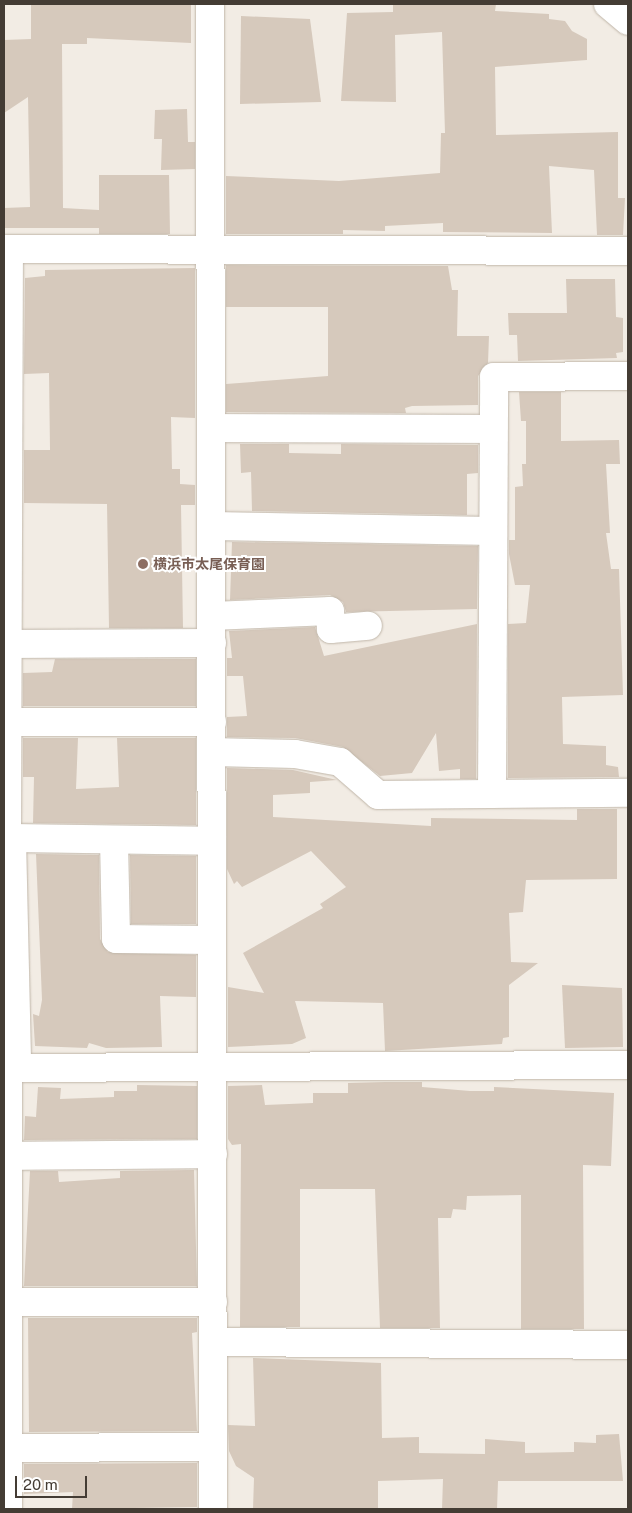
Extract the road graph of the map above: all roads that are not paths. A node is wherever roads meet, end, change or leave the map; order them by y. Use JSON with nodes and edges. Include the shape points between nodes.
{"nodes":[{"id":1,"x":210,"y":4,"type":"edge"},
{"id":2,"x":608,"y":4,"type":"edge"},
{"id":3,"x":628,"y":20,"type":"edge"},
{"id":4,"x":212,"y":248,"type":"junction"},
{"id":5,"x":7,"y":249,"type":"edge"},
{"id":6,"x":628,"y":251,"type":"edge"},
{"id":7,"x":628,"y":376,"type":"edge"},
{"id":8,"x":212,"y":428,"type":"junction"},
{"id":9,"x":492,"y":429,"type":"junction"},
{"id":10,"x":212,"y":526,"type":"junction"},
{"id":11,"x":492,"y":531,"type":"junction"},
{"id":12,"x":212,"y":616,"type":"junction"},
{"id":13,"x":368,"y":626,"type":"dead end"},
{"id":14,"x":212,"y":643,"type":"junction"},
{"id":15,"x":6,"y":644,"type":"edge"},
{"id":16,"x":10,"y":722,"type":"junction"},
{"id":17,"x":212,"y":722,"type":"junction"},
{"id":18,"x":212,"y":752,"type":"junction"},
{"id":19,"x":492,"y":794,"type":"junction"},
{"id":20,"x":628,"y":794,"type":"edge"},
{"id":21,"x":8,"y":838,"type":"edge"},
{"id":22,"x":114,"y":840,"type":"junction"},
{"id":23,"x":212,"y":842,"type":"junction"},
{"id":24,"x":212,"y":940,"type":"junction"},
{"id":25,"x":212,"y":1065,"type":"junction"},
{"id":26,"x":628,"y":1066,"type":"edge"},
{"id":27,"x":10,"y":1068,"type":"edge"},
{"id":28,"x":213,"y":1154,"type":"junction"},
{"id":29,"x":6,"y":1156,"type":"edge"},
{"id":30,"x":6,"y":1302,"type":"edge"},
{"id":31,"x":213,"y":1302,"type":"junction"},
{"id":32,"x":213,"y":1342,"type":"junction"},
{"id":33,"x":628,"y":1345,"type":"edge"},
{"id":34,"x":6,"y":1448,"type":"edge"},
{"id":35,"x":213,"y":1448,"type":"junction"},
{"id":36,"x":8,"y":1509,"type":"edge"},
{"id":37,"x":213,"y":1509,"type":"edge"}],
"edges":[{"from":1,"to":4,"type":"street"},
{"from":2,"to":3,"type":"street"},
{"from":4,"to":5,"type":"street"},
{"from":4,"to":6,"type":"street"},
{"from":4,"to":8,"type":"street"},
{"from":5,"to":15,"type":"street"},
{"from":7,"to":9,"type":"street","via":[[494,378]]},
{"from":8,"to":9,"type":"street"},
{"from":8,"to":10,"type":"street"},
{"from":9,"to":11,"type":"street"},
{"from":10,"to":11,"type":"street"},
{"from":10,"to":12,"type":"street"},
{"from":11,"to":19,"type":"street"},
{"from":12,"to":13,"type":"street","via":[[330,611],[331,629]]},
{"from":12,"to":14,"type":"street"},
{"from":14,"to":15,"type":"street"},
{"from":14,"to":17,"type":"street"},
{"from":15,"to":16,"type":"street"},
{"from":16,"to":17,"type":"street"},
{"from":16,"to":21,"type":"street"},
{"from":17,"to":18,"type":"street"},
{"from":18,"to":19,"type":"street","via":[[295,754],[340,762],[378,795]]},
{"from":18,"to":23,"type":"street"},
{"from":19,"to":20,"type":"street"},
{"from":21,"to":22,"type":"street"},
{"from":21,"to":27,"type":"street"},
{"from":22,"to":23,"type":"street"},
{"from":22,"to":24,"type":"street","via":[[116,939]]},
{"from":23,"to":24,"type":"street"},
{"from":24,"to":25,"type":"street"},
{"from":25,"to":26,"type":"street"},
{"from":25,"to":27,"type":"street"},
{"from":25,"to":28,"type":"street"},
{"from":27,"to":29,"type":"street"},
{"from":28,"to":29,"type":"street"},
{"from":28,"to":31,"type":"street"},
{"from":29,"to":30,"type":"street"},
{"from":30,"to":31,"type":"street"},
{"from":30,"to":34,"type":"street"},
{"from":31,"to":32,"type":"street"},
{"from":32,"to":33,"type":"street"},
{"from":32,"to":35,"type":"street"},
{"from":34,"to":35,"type":"street"},
{"from":34,"to":36,"type":"street"},
{"from":35,"to":37,"type":"street"}]}
